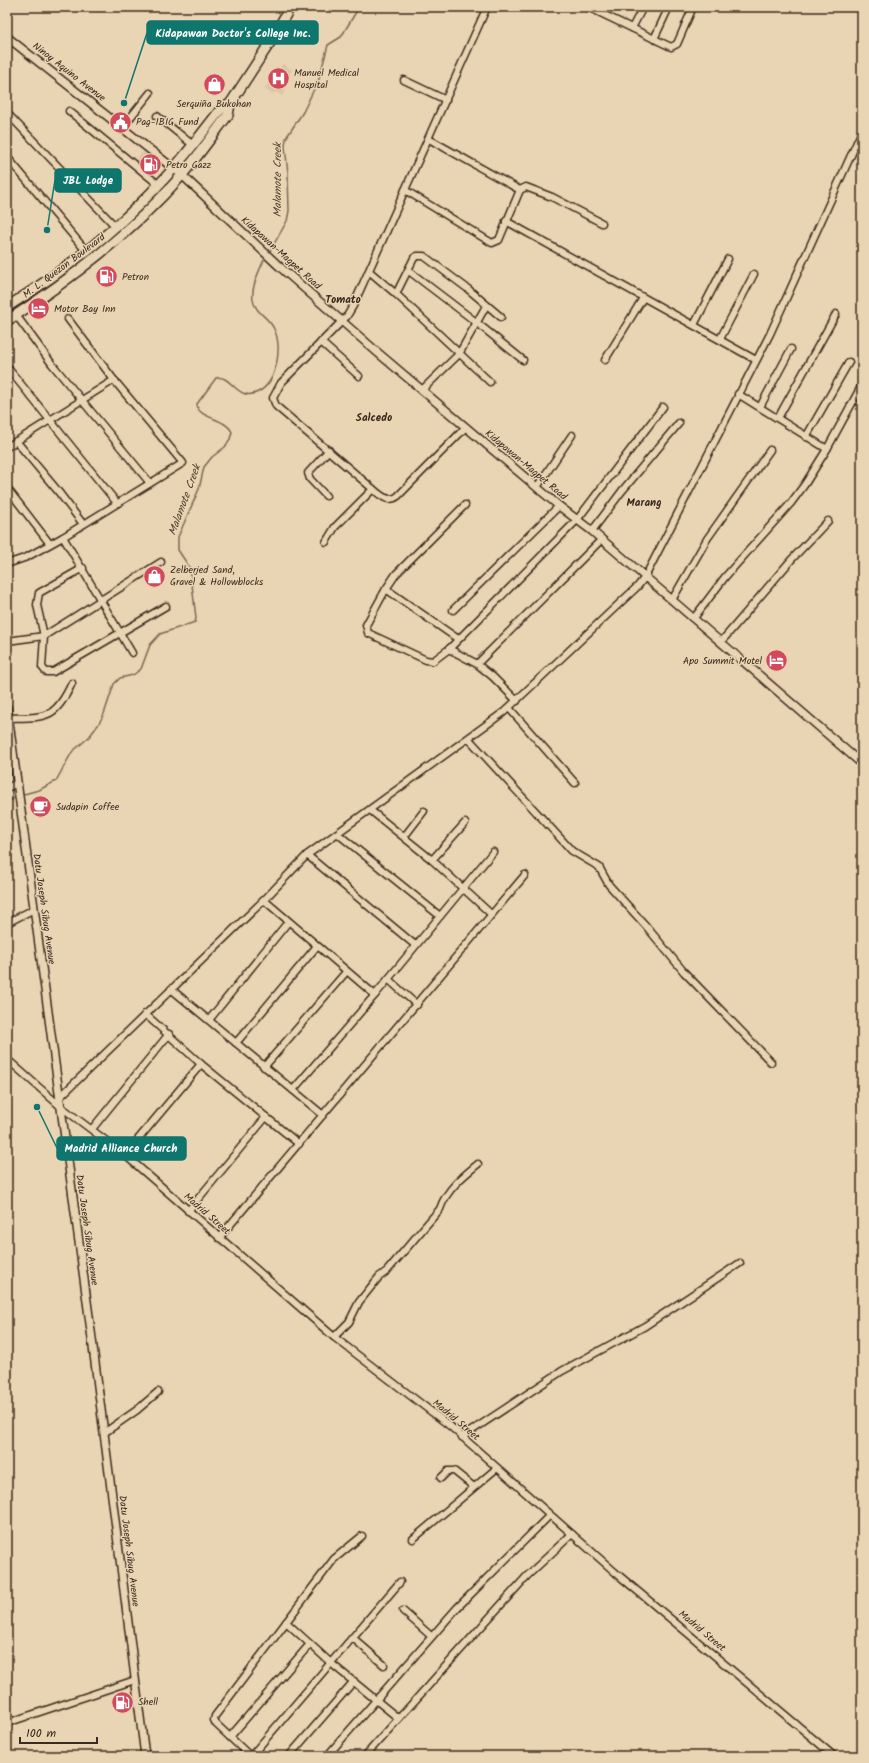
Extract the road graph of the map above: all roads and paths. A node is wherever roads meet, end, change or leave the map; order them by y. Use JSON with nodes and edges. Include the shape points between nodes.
{"nodes":[{"id":1,"x":290,"y":7,"type":"edge"},
{"id":2,"x":487,"y":7,"type":"edge"},
{"id":3,"x":588,"y":7,"type":"edge"},
{"id":4,"x":643,"y":7,"type":"edge"},
{"id":5,"x":669,"y":7,"type":"edge"},
{"id":6,"x":693,"y":7,"type":"edge"},
{"id":7,"x":632,"y":28,"type":"junction"},
{"id":8,"x":7,"y":37,"type":"edge"},
{"id":9,"x":654,"y":39,"type":"junction"},
{"id":10,"x":404,"y":80,"type":"dead end"},
{"id":11,"x":150,"y":93,"type":"dead end"},
{"id":12,"x":446,"y":100,"type":"junction"},
{"id":13,"x":230,"y":104,"type":"junction"},
{"id":14,"x":70,"y":111,"type":"dead end"},
{"id":15,"x":7,"y":113,"type":"edge"},
{"id":16,"x":157,"y":116,"type":"dead end"},
{"id":17,"x":122,"y":128,"type":"junction"},
{"id":18,"x":862,"y":131,"type":"edge"},
{"id":19,"x":429,"y":139,"type":"junction"},
{"id":20,"x":193,"y":145,"type":"junction"},
{"id":21,"x":7,"y":157,"type":"edge"},
{"id":22,"x":174,"y":168,"type":"junction"},
{"id":23,"x":182,"y":174,"type":"junction"},
{"id":24,"x":159,"y":185,"type":"junction"},
{"id":25,"x":405,"y":190,"type":"junction"},
{"id":26,"x":520,"y":190,"type":"junction"},
{"id":27,"x":506,"y":221,"type":"junction"},
{"id":28,"x":602,"y":223,"type":"dead end"},
{"id":29,"x":116,"y":227,"type":"junction"},
{"id":30,"x":102,"y":240,"type":"junction"},
{"id":31,"x":108,"y":248,"type":"junction"},
{"id":32,"x":87,"y":252,"type":"junction"},
{"id":33,"x":728,"y":260,"type":"dead end"},
{"id":34,"x":369,"y":271,"type":"junction"},
{"id":35,"x":409,"y":271,"type":"junction"},
{"id":36,"x":754,"y":274,"type":"dead end"},
{"id":37,"x":396,"y":294,"type":"junction"},
{"id":38,"x":643,"y":298,"type":"junction"},
{"id":39,"x":7,"y":306,"type":"edge"},
{"id":40,"x":486,"y":306,"type":"junction"},
{"id":41,"x":836,"y":314,"type":"dead end"},
{"id":42,"x":16,"y":315,"type":"junction"},
{"id":43,"x":501,"y":317,"type":"dead end"},
{"id":44,"x":68,"y":319,"type":"dead end"},
{"id":45,"x":7,"y":321,"type":"edge"},
{"id":46,"x":342,"y":321,"type":"junction"},
{"id":47,"x":476,"y":322,"type":"junction"},
{"id":48,"x":694,"y":325,"type":"junction"},
{"id":49,"x":720,"y":339,"type":"junction"},
{"id":50,"x":321,"y":342,"type":"junction"},
{"id":51,"x":791,"y":349,"type":"dead end"},
{"id":52,"x":459,"y":354,"type":"junction"},
{"id":53,"x":523,"y":360,"type":"dead end"},
{"id":54,"x":605,"y":360,"type":"dead end"},
{"id":55,"x":756,"y":360,"type":"junction"},
{"id":56,"x":849,"y":362,"type":"dead end"},
{"id":57,"x":7,"y":367,"type":"edge"},
{"id":58,"x":359,"y":376,"type":"dead end"},
{"id":59,"x":114,"y":380,"type":"junction"},
{"id":60,"x":490,"y":382,"type":"dead end"},
{"id":61,"x":862,"y":385,"type":"edge"},
{"id":62,"x":422,"y":390,"type":"junction"},
{"id":63,"x":738,"y":394,"type":"junction"},
{"id":64,"x":83,"y":401,"type":"junction"},
{"id":65,"x":663,"y":407,"type":"dead end"},
{"id":66,"x":760,"y":407,"type":"junction"},
{"id":67,"x":778,"y":418,"type":"junction"},
{"id":68,"x":50,"y":422,"type":"junction"},
{"id":69,"x":679,"y":422,"type":"dead end"},
{"id":70,"x":466,"y":427,"type":"junction"},
{"id":71,"x":572,"y":435,"type":"dead end"},
{"id":72,"x":806,"y":437,"type":"junction"},
{"id":73,"x":16,"y":441,"type":"junction"},
{"id":74,"x":7,"y":447,"type":"edge"},
{"id":75,"x":827,"y":449,"type":"junction"},
{"id":76,"x":329,"y":450,"type":"junction"},
{"id":77,"x":770,"y":450,"type":"dead end"},
{"id":78,"x":150,"y":483,"type":"junction"},
{"id":79,"x":537,"y":487,"type":"junction"},
{"id":80,"x":7,"y":488,"type":"edge"},
{"id":81,"x":373,"y":489,"type":"junction"},
{"id":82,"x":326,"y":496,"type":"dead end"},
{"id":83,"x":117,"y":503,"type":"junction"},
{"id":84,"x":465,"y":505,"type":"dead end"},
{"id":85,"x":559,"y":506,"type":"junction"},
{"id":86,"x":577,"y":520,"type":"junction"},
{"id":87,"x":828,"y":521,"type":"dead end"},
{"id":88,"x":83,"y":524,"type":"junction"},
{"id":89,"x":592,"y":531,"type":"junction"},
{"id":90,"x":63,"y":537,"type":"junction"},
{"id":91,"x":601,"y":540,"type":"junction"},
{"id":92,"x":326,"y":542,"type":"dead end"},
{"id":93,"x":50,"y":544,"type":"junction"},
{"id":94,"x":161,"y":562,"type":"dead end"},
{"id":95,"x":7,"y":564,"type":"edge"},
{"id":96,"x":83,"y":568,"type":"junction"},
{"id":97,"x":645,"y":577,"type":"junction"},
{"id":98,"x":386,"y":589,"type":"junction"},
{"id":99,"x":102,"y":600,"type":"junction"},
{"id":100,"x":672,"y":600,"type":"junction"},
{"id":101,"x":166,"y":606,"type":"dead end"},
{"id":102,"x":453,"y":610,"type":"dead end"},
{"id":103,"x":694,"y":618,"type":"junction"},
{"id":104,"x":120,"y":632,"type":"junction"},
{"id":105,"x":44,"y":636,"type":"junction"},
{"id":106,"x":458,"y":639,"type":"junction"},
{"id":107,"x":7,"y":641,"type":"edge"},
{"id":108,"x":721,"y":642,"type":"junction"},
{"id":109,"x":449,"y":649,"type":"junction"},
{"id":110,"x":132,"y":653,"type":"dead end"},
{"id":111,"x":477,"y":664,"type":"junction"},
{"id":112,"x":72,"y":683,"type":"dead end"},
{"id":113,"x":517,"y":701,"type":"junction"},
{"id":114,"x":7,"y":706,"type":"edge"},
{"id":115,"x":508,"y":708,"type":"junction"},
{"id":116,"x":8,"y":718,"type":"junction"},
{"id":117,"x":469,"y":739,"type":"junction"},
{"id":118,"x":10,"y":752,"type":"edge"},
{"id":119,"x":862,"y":764,"type":"edge"},
{"id":120,"x":17,"y":783,"type":"junction"},
{"id":121,"x":575,"y":783,"type":"dead end"},
{"id":122,"x":7,"y":788,"type":"edge"},
{"id":123,"x":370,"y":810,"type":"junction"},
{"id":124,"x":424,"y":811,"type":"dead end"},
{"id":125,"x":465,"y":823,"type":"dead end"},
{"id":126,"x":338,"y":834,"type":"junction"},
{"id":127,"x":404,"y":837,"type":"junction"},
{"id":128,"x":493,"y":852,"type":"dead end"},
{"id":129,"x":307,"y":855,"type":"junction"},
{"id":130,"x":432,"y":860,"type":"junction"},
{"id":131,"x":525,"y":875,"type":"dead end"},
{"id":132,"x":462,"y":888,"type":"junction"},
{"id":133,"x":264,"y":900,"type":"junction"},
{"id":134,"x":34,"y":909,"type":"junction"},
{"id":135,"x":491,"y":914,"type":"junction"},
{"id":136,"x":440,"y":916,"type":"junction"},
{"id":137,"x":288,"y":922,"type":"junction"},
{"id":138,"x":7,"y":923,"type":"edge"},
{"id":139,"x":317,"y":946,"type":"junction"},
{"id":140,"x":415,"y":946,"type":"junction"},
{"id":141,"x":346,"y":972,"type":"junction"},
{"id":142,"x":388,"y":979,"type":"junction"},
{"id":143,"x":171,"y":989,"type":"junction"},
{"id":144,"x":375,"y":995,"type":"junction"},
{"id":145,"x":417,"y":1005,"type":"junction"},
{"id":146,"x":145,"y":1014,"type":"junction"},
{"id":147,"x":209,"y":1020,"type":"junction"},
{"id":148,"x":169,"y":1034,"type":"junction"},
{"id":149,"x":236,"y":1043,"type":"junction"},
{"id":150,"x":7,"y":1059,"type":"edge"},
{"id":151,"x":771,"y":1062,"type":"dead end"},
{"id":152,"x":201,"y":1064,"type":"junction"},
{"id":153,"x":264,"y":1067,"type":"junction"},
{"id":154,"x":293,"y":1090,"type":"junction"},
{"id":155,"x":59,"y":1098,"type":"junction"},
{"id":156,"x":60,"y":1106,"type":"junction"},
{"id":157,"x":323,"y":1115,"type":"junction"},
{"id":158,"x":266,"y":1117,"type":"junction"},
{"id":159,"x":92,"y":1129,"type":"junction"},
{"id":160,"x":299,"y":1144,"type":"junction"},
{"id":161,"x":125,"y":1155,"type":"junction"},
{"id":162,"x":478,"y":1164,"type":"dead end"},
{"id":163,"x":188,"y":1212,"type":"junction"},
{"id":164,"x":219,"y":1238,"type":"junction"},
{"id":165,"x":740,"y":1262,"type":"dead end"},
{"id":166,"x":334,"y":1337,"type":"junction"},
{"id":167,"x":158,"y":1392,"type":"dead end"},
{"id":168,"x":104,"y":1433,"type":"junction"},
{"id":169,"x":462,"y":1437,"type":"junction"},
{"id":170,"x":496,"y":1468,"type":"junction"},
{"id":171,"x":441,"y":1478,"type":"dead end"},
{"id":172,"x":474,"y":1487,"type":"junction"},
{"id":173,"x":550,"y":1515,"type":"junction"},
{"id":174,"x":572,"y":1534,"type":"junction"},
{"id":175,"x":362,"y":1536,"type":"dead end"},
{"id":176,"x":413,"y":1538,"type":"dead end"},
{"id":177,"x":400,"y":1582,"type":"dead end"},
{"id":178,"x":403,"y":1611,"type":"dead end"},
{"id":179,"x":286,"y":1622,"type":"junction"},
{"id":180,"x":431,"y":1636,"type":"junction"},
{"id":181,"x":353,"y":1638,"type":"junction"},
{"id":182,"x":310,"y":1644,"type":"junction"},
{"id":183,"x":332,"y":1664,"type":"junction"},
{"id":184,"x":384,"y":1666,"type":"dead end"},
{"id":185,"x":135,"y":1680,"type":"junction"},
{"id":186,"x":354,"y":1681,"type":"junction"},
{"id":187,"x":376,"y":1699,"type":"junction"},
{"id":188,"x":398,"y":1718,"type":"junction"},
{"id":189,"x":7,"y":1723,"type":"edge"},
{"id":190,"x":230,"y":1737,"type":"junction"},
{"id":191,"x":145,"y":1756,"type":"edge"},
{"id":192,"x":250,"y":1756,"type":"edge"},
{"id":193,"x":289,"y":1756,"type":"edge"},
{"id":194,"x":327,"y":1756,"type":"edge"},
{"id":195,"x":365,"y":1756,"type":"edge"},
{"id":196,"x":834,"y":1756,"type":"edge"}],
"edges":[{"from":1,"to":13,"type":"highway"},
{"from":2,"to":12,"type":"street"},
{"from":3,"to":7,"type":"street"},
{"from":4,"to":7,"type":"street"},
{"from":5,"to":9,"type":"street"},
{"from":6,"to":9,"type":"street","via":[[674,47],[666,46]]},
{"from":7,"to":9,"type":"street"},
{"from":8,"to":17,"type":"main road","name":"Ninoy Aquino Avenue"},
{"from":10,"to":12,"type":"street"},
{"from":11,"to":17,"type":"street"},
{"from":12,"to":19,"type":"street"},
{"from":13,"to":20,"type":"highway","name":"M. L. Quezon Boulevard","via":[[221,109]]},
{"from":13,"to":23,"type":"highway","name":"M. L. Quezon Boulevard","via":[[228,115]]},
{"from":14,"to":24,"type":"street"},
{"from":15,"to":29,"type":"street"},
{"from":16,"to":20,"type":"street"},
{"from":17,"to":22,"type":"main road","name":"Ninoy Aquino Avenue"},
{"from":18,"to":55,"type":"street"},
{"from":19,"to":25,"type":"street"},
{"from":19,"to":26,"type":"street"},
{"from":20,"to":22,"type":"highway","name":"M. L. Quezon Boulevard"},
{"from":21,"to":32,"type":"street"},
{"from":22,"to":23,"type":"main road","name":"Kidapawan-Magpet Road"},
{"from":22,"to":24,"type":"highway","name":"M. L. Quezon Boulevard"},
{"from":23,"to":31,"type":"highway","name":"M. L. Quezon Boulevard"},
{"from":23,"to":46,"type":"main road","name":"Kidapawan-Magpet Road","via":[[280,267]]},
{"from":24,"to":29,"type":"highway","name":"M. L. Quezon Boulevard"},
{"from":25,"to":27,"type":"street","via":[[492,243],[499,240]]},
{"from":25,"to":34,"type":"street"},
{"from":26,"to":27,"type":"street"},
{"from":26,"to":28,"type":"street","via":[[526,187],[534,189]]},
{"from":27,"to":38,"type":"street"},
{"from":29,"to":30,"type":"highway","name":"M. L. Quezon Boulevard"},
{"from":30,"to":31,"type":"highway"},
{"from":30,"to":32,"type":"highway","name":"M. L. Quezon Boulevard"},
{"from":31,"to":42,"type":"highway","name":"M. L. Quezon Boulevard","via":[[62,284]]},
{"from":32,"to":39,"type":"highway","name":"M. L. Quezon Boulevard"},
{"from":33,"to":48,"type":"street"},
{"from":34,"to":37,"type":"street"},
{"from":34,"to":46,"type":"street","via":[[353,306]]},
{"from":35,"to":37,"type":"street"},
{"from":35,"to":40,"type":"street","via":[[414,258],[424,256],[468,288]]},
{"from":35,"to":47,"type":"street"},
{"from":36,"to":49,"type":"street"},
{"from":37,"to":52,"type":"street"},
{"from":38,"to":48,"type":"street"},
{"from":38,"to":54,"type":"street"},
{"from":40,"to":43,"type":"street"},
{"from":40,"to":47,"type":"street"},
{"from":41,"to":67,"type":"street"},
{"from":42,"to":45,"type":"highway","name":"M. L. Quezon Boulevard"},
{"from":42,"to":64,"type":"street"},
{"from":44,"to":59,"type":"street"},
{"from":46,"to":50,"type":"street"},
{"from":46,"to":62,"type":"main road","name":"Kidapawan-Magpet Road"},
{"from":47,"to":52,"type":"street"},
{"from":47,"to":53,"type":"street"},
{"from":48,"to":49,"type":"street"},
{"from":49,"to":55,"type":"street"},
{"from":50,"to":58,"type":"street"},
{"from":50,"to":76,"type":"street","via":[[281,383],[273,398],[276,406]]},
{"from":51,"to":66,"type":"street"},
{"from":52,"to":60,"type":"street"},
{"from":52,"to":62,"type":"street"},
{"from":55,"to":63,"type":"street"},
{"from":56,"to":72,"type":"street"},
{"from":57,"to":68,"type":"street"},
{"from":59,"to":64,"type":"street"},
{"from":59,"to":78,"type":"street","via":[[182,463]]},
{"from":61,"to":75,"type":"street"},
{"from":62,"to":70,"type":"main road","name":"Kidapawan-Magpet Road"},
{"from":63,"to":66,"type":"street"},
{"from":63,"to":97,"type":"street"},
{"from":64,"to":68,"type":"street"},
{"from":64,"to":78,"type":"street"},
{"from":65,"to":86,"type":"street"},
{"from":66,"to":67,"type":"street"},
{"from":67,"to":72,"type":"street"},
{"from":68,"to":73,"type":"street"},
{"from":68,"to":83,"type":"street"},
{"from":69,"to":89,"type":"street"},
{"from":70,"to":79,"type":"main road","name":"Kidapawan-Magpet Road"},
{"from":70,"to":81,"type":"street","via":[[395,498],[382,497]]},
{"from":71,"to":79,"type":"street"},
{"from":72,"to":75,"type":"street"},
{"from":73,"to":74,"type":"street"},
{"from":73,"to":88,"type":"street"},
{"from":75,"to":103,"type":"street","via":[[792,503],[726,577]]},
{"from":76,"to":81,"type":"street"},
{"from":76,"to":82,"type":"street","via":[[308,473],[310,479]]},
{"from":77,"to":100,"type":"street","via":[[707,539]]},
{"from":78,"to":83,"type":"street"},
{"from":79,"to":85,"type":"main road","name":"Kidapawan-Magpet Road"},
{"from":80,"to":93,"type":"street"},
{"from":81,"to":92,"type":"street","via":[[335,527]]},
{"from":83,"to":88,"type":"street"},
{"from":84,"to":98,"type":"street","via":[[396,574]]},
{"from":85,"to":86,"type":"main road","name":"Kidapawan-Magpet Road"},
{"from":85,"to":102,"type":"street"},
{"from":86,"to":89,"type":"main road","name":"Kidapawan-Magpet Road"},
{"from":86,"to":106,"type":"street"},
{"from":87,"to":108,"type":"street"},
{"from":88,"to":90,"type":"street"},
{"from":89,"to":91,"type":"main road","name":"Kidapawan-Magpet Road"},
{"from":90,"to":93,"type":"street"},
{"from":90,"to":96,"type":"street"},
{"from":91,"to":97,"type":"main road","name":"Kidapawan-Magpet Road"},
{"from":91,"to":111,"type":"street"},
{"from":93,"to":95,"type":"street","via":[[27,557]]},
{"from":94,"to":99,"type":"street"},
{"from":96,"to":99,"type":"street"},
{"from":96,"to":105,"type":"street","via":[[39,593],[37,605]]},
{"from":97,"to":100,"type":"main road","name":"Kidapawan-Magpet Road"},
{"from":97,"to":113,"type":"street","via":[[621,604]]},
{"from":98,"to":106,"type":"street"},
{"from":98,"to":109,"type":"street","via":[[366,625],[368,633],[430,661]]},
{"from":99,"to":104,"type":"street"},
{"from":99,"to":105,"type":"street"},
{"from":100,"to":103,"type":"main road","name":"Kidapawan-Magpet Road"},
{"from":101,"to":104,"type":"street"},
{"from":103,"to":108,"type":"main road","name":"Kidapawan-Magpet Road"},
{"from":104,"to":105,"type":"street","via":[[49,673],[42,668]]},
{"from":104,"to":110,"type":"street"},
{"from":105,"to":107,"type":"street"},
{"from":106,"to":109,"type":"street"},
{"from":108,"to":119,"type":"main road","name":"Kidapawan-Magpet Road"},
{"from":109,"to":111,"type":"street"},
{"from":111,"to":113,"type":"street"},
{"from":112,"to":116,"type":"street","via":[[63,702],[52,714],[34,718]]},
{"from":113,"to":115,"type":"street"},
{"from":114,"to":116,"type":"main road","name":"Datu Joseph Sibug Avenue"},
{"from":115,"to":117,"type":"street"},
{"from":115,"to":121,"type":"street"},
{"from":116,"to":118,"type":"main road","name":"Datu Joseph Sibug Avenue"},
{"from":117,"to":123,"type":"street"},
{"from":117,"to":151,"type":"street","via":[[572,851],[598,867],[609,885],[684,972]]},
{"from":118,"to":120,"type":"main road","name":"Datu Joseph Sibug Avenue"},
{"from":120,"to":122,"type":"street"},
{"from":120,"to":134,"type":"main road","name":"Datu Joseph Sibug Avenue"},
{"from":123,"to":126,"type":"street"},
{"from":123,"to":127,"type":"street"},
{"from":124,"to":127,"type":"street"},
{"from":125,"to":130,"type":"street"},
{"from":126,"to":129,"type":"street"},
{"from":126,"to":136,"type":"street"},
{"from":127,"to":130,"type":"street"},
{"from":128,"to":132,"type":"street"},
{"from":129,"to":133,"type":"street"},
{"from":129,"to":140,"type":"street"},
{"from":130,"to":132,"type":"street"},
{"from":131,"to":135,"type":"street"},
{"from":132,"to":135,"type":"street"},
{"from":132,"to":136,"type":"street"},
{"from":133,"to":137,"type":"street"},
{"from":133,"to":143,"type":"street"},
{"from":134,"to":138,"type":"street"},
{"from":134,"to":155,"type":"main road","name":"Datu Joseph Sibug Avenue"},
{"from":135,"to":145,"type":"street"},
{"from":136,"to":140,"type":"street"},
{"from":137,"to":139,"type":"street"},
{"from":137,"to":147,"type":"street"},
{"from":139,"to":141,"type":"street"},
{"from":139,"to":149,"type":"street"},
{"from":140,"to":142,"type":"street"},
{"from":141,"to":144,"type":"street"},
{"from":141,"to":153,"type":"street"},
{"from":142,"to":144,"type":"street"},
{"from":142,"to":145,"type":"street"},
{"from":143,"to":146,"type":"street"},
{"from":143,"to":147,"type":"street"},
{"from":144,"to":154,"type":"street"},
{"from":145,"to":157,"type":"street"},
{"from":146,"to":148,"type":"street"},
{"from":146,"to":155,"type":"street"},
{"from":147,"to":149,"type":"street"},
{"from":148,"to":152,"type":"street"},
{"from":148,"to":159,"type":"street"},
{"from":149,"to":153,"type":"street"},
{"from":150,"to":156,"type":"street","name":"Madrid Street"},
{"from":152,"to":158,"type":"street"},
{"from":152,"to":161,"type":"street"},
{"from":153,"to":154,"type":"street"},
{"from":154,"to":157,"type":"street"},
{"from":155,"to":156,"type":"main road","name":"Datu Joseph Sibug Avenue"},
{"from":156,"to":159,"type":"street","name":"Madrid Street"},
{"from":156,"to":168,"type":"main road","name":"Datu Joseph Sibug Avenue"},
{"from":157,"to":160,"type":"street"},
{"from":158,"to":160,"type":"street"},
{"from":158,"to":163,"type":"street"},
{"from":159,"to":161,"type":"street","name":"Madrid Street"},
{"from":160,"to":164,"type":"street"},
{"from":161,"to":163,"type":"street","name":"Madrid Street"},
{"from":162,"to":166,"type":"street","via":[[462,1176],[442,1202],[440,1209],[379,1277],[359,1302],[349,1322]]},
{"from":163,"to":164,"type":"street","name":"Madrid Street"},
{"from":164,"to":166,"type":"street","name":"Madrid Street"},
{"from":165,"to":169,"type":"street","via":[[645,1326],[562,1372]]},
{"from":166,"to":169,"type":"street","name":"Madrid Street","via":[[427,1407]]},
{"from":167,"to":168,"type":"street"},
{"from":168,"to":185,"type":"main road","name":"Datu Joseph Sibug Avenue"},
{"from":169,"to":170,"type":"street","name":"Madrid Street"},
{"from":170,"to":172,"type":"street"},
{"from":170,"to":173,"type":"street","name":"Madrid Street"},
{"from":171,"to":172,"type":"street","via":[[448,1471],[454,1470]]},
{"from":172,"to":176,"type":"street"},
{"from":173,"to":174,"type":"street","name":"Madrid Street"},
{"from":173,"to":180,"type":"street"},
{"from":174,"to":188,"type":"street","via":[[527,1576]]},
{"from":174,"to":196,"type":"street","name":"Madrid Street"},
{"from":175,"to":179,"type":"street","via":[[334,1559]]},
{"from":177,"to":181,"type":"street"},
{"from":178,"to":180,"type":"street"},
{"from":179,"to":182,"type":"street"},
{"from":179,"to":190,"type":"street","via":[[215,1716],[216,1724]]},
{"from":180,"to":187,"type":"street"},
{"from":181,"to":183,"type":"street"},
{"from":181,"to":184,"type":"street"},
{"from":182,"to":183,"type":"street"},
{"from":182,"to":190,"type":"street"},
{"from":183,"to":186,"type":"street"},
{"from":183,"to":192,"type":"street"},
{"from":185,"to":189,"type":"street"},
{"from":185,"to":191,"type":"main road","name":"Datu Joseph Sibug Avenue"},
{"from":186,"to":187,"type":"street"},
{"from":186,"to":193,"type":"street"},
{"from":187,"to":188,"type":"street"},
{"from":187,"to":194,"type":"street"},
{"from":188,"to":195,"type":"street"},
{"from":190,"to":192,"type":"street"}]}
